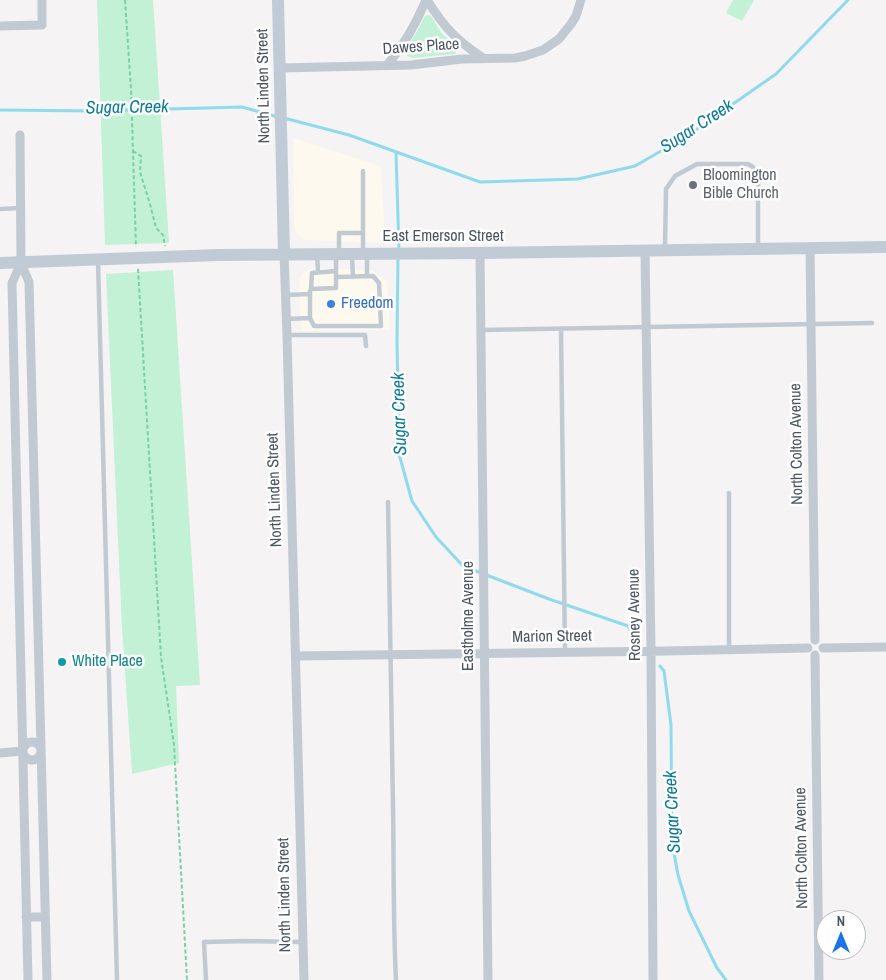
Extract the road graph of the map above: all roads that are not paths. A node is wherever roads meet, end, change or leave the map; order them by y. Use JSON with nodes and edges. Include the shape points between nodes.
{"nodes":[{"id":1,"x":42,"y":0,"type":"edge"},
{"id":2,"x":278,"y":0,"type":"edge"},
{"id":3,"x":426,"y":0,"type":"edge"},
{"id":4,"x":582,"y":0,"type":"edge"},
{"id":5,"x":0,"y":26,"type":"edge"},
{"id":6,"x":483,"y":58,"type":"junction"},
{"id":7,"x":388,"y":64,"type":"junction"},
{"id":8,"x":280,"y":68,"type":"junction"},
{"id":9,"x":20,"y":136,"type":"dead end"},
{"id":10,"x":363,"y":171,"type":"dead end"},
{"id":11,"x":20,"y":208,"type":"junction"},
{"id":12,"x":0,"y":209,"type":"edge"},
{"id":13,"x":363,"y":233,"type":"junction"},
{"id":14,"x":810,"y":247,"type":"junction"},
{"id":15,"x":886,"y":247,"type":"edge"},
{"id":16,"x":758,"y":248,"type":"junction"},
{"id":17,"x":644,"y":250,"type":"junction"},
{"id":18,"x":665,"y":250,"type":"junction"},
{"id":19,"x":365,"y":253,"type":"junction"},
{"id":20,"x":480,"y":253,"type":"junction"},
{"id":21,"x":284,"y":254,"type":"junction"},
{"id":22,"x":317,"y":254,"type":"junction"},
{"id":23,"x":337,"y":254,"type":"junction"},
{"id":24,"x":98,"y":260,"type":"junction"},
{"id":25,"x":0,"y":263,"type":"edge"},
{"id":26,"x":20,"y":263,"type":"junction"},
{"id":27,"x":336,"y":271,"type":"junction"},
{"id":28,"x":318,"y":272,"type":"junction"},
{"id":29,"x":367,"y":276,"type":"junction"},
{"id":30,"x":336,"y":277,"type":"junction"},
{"id":31,"x":353,"y":277,"type":"junction"},
{"id":32,"x":311,"y":292,"type":"junction"},
{"id":33,"x":286,"y":295,"type":"junction"},
{"id":34,"x":286,"y":318,"type":"junction"},
{"id":35,"x":310,"y":318,"type":"junction"},
{"id":36,"x":872,"y":323,"type":"dead end"},
{"id":37,"x":811,"y":324,"type":"junction"},
{"id":38,"x":646,"y":327,"type":"junction"},
{"id":39,"x":561,"y":328,"type":"junction"},
{"id":40,"x":481,"y":330,"type":"junction"},
{"id":41,"x":287,"y":335,"type":"junction"},
{"id":42,"x":366,"y":346,"type":"dead end"},
{"id":43,"x":16,"y":479,"type":"junction"},
{"id":44,"x":34,"y":479,"type":"junction"},
{"id":45,"x":729,"y":493,"type":"dead end"},
{"id":46,"x":388,"y":502,"type":"dead end"},
{"id":47,"x":17,"y":527,"type":"junction"},
{"id":48,"x":35,"y":527,"type":"junction"},
{"id":49,"x":815,"y":640,"type":"junction"},
{"id":50,"x":886,"y":647,"type":"edge"},
{"id":51,"x":808,"y":648,"type":"junction"},
{"id":52,"x":823,"y":648,"type":"junction"},
{"id":53,"x":729,"y":650,"type":"junction"},
{"id":54,"x":651,"y":651,"type":"junction"},
{"id":55,"x":566,"y":652,"type":"junction"},
{"id":56,"x":484,"y":653,"type":"junction"},
{"id":57,"x":390,"y":654,"type":"junction"},
{"id":58,"x":815,"y":655,"type":"junction"},
{"id":59,"x":296,"y":656,"type":"junction"},
{"id":60,"x":22,"y":751,"type":"junction"},
{"id":61,"x":41,"y":752,"type":"junction"},
{"id":62,"x":0,"y":753,"type":"edge"},
{"id":63,"x":26,"y":917,"type":"junction"},
{"id":64,"x":45,"y":917,"type":"junction"},
{"id":65,"x":303,"y":942,"type":"junction"},
{"id":66,"x":28,"y":980,"type":"edge"},
{"id":67,"x":47,"y":980,"type":"edge"},
{"id":68,"x":116,"y":980,"type":"edge"},
{"id":69,"x":206,"y":980,"type":"edge"},
{"id":70,"x":304,"y":980,"type":"edge"},
{"id":71,"x":396,"y":980,"type":"edge"},
{"id":72,"x":488,"y":980,"type":"edge"},
{"id":73,"x":653,"y":980,"type":"edge"},
{"id":74,"x":819,"y":980,"type":"edge"}],
"edges":[{"from":1,"to":5,"type":"street","via":[[42,25]]},
{"from":2,"to":8,"type":"main road","name":"North Linden Street"},
{"from":3,"to":6,"type":"street","via":[[451,33]]},
{"from":3,"to":7,"type":"street","via":[[402,46]]},
{"from":4,"to":6,"type":"street","name":"Dawes Place","via":[[571,24],[559,39],[543,50],[515,58]]},
{"from":6,"to":7,"type":"street","name":"Dawes Place"},
{"from":7,"to":8,"type":"street","name":"Dawes Place"},
{"from":8,"to":21,"type":"main road","name":"North Linden Street"},
{"from":9,"to":11,"type":"street"},
{"from":10,"to":13,"type":"lane"},
{"from":11,"to":12,"type":"lane"},
{"from":11,"to":26,"type":"street"},
{"from":13,"to":19,"type":"lane"},
{"from":13,"to":23,"type":"lane","via":[[339,233]]},
{"from":14,"to":15,"type":"main road","name":"East Emerson Street"},
{"from":14,"to":16,"type":"main road","name":"East Emerson Street"},
{"from":14,"to":37,"type":"street","name":"North Colton Avenue"},
{"from":16,"to":18,"type":"main road","name":"East Emerson Street"},
{"from":16,"to":18,"type":"lane","via":[[758,179],[753,167],[748,164],[697,164],[674,176],[666,189]]},
{"from":17,"to":18,"type":"main road","name":"East Emerson Street"},
{"from":17,"to":20,"type":"main road","name":"East Emerson Street"},
{"from":17,"to":38,"type":"street","name":"Rosney Avenue"},
{"from":19,"to":20,"type":"main road","name":"East Emerson Street"},
{"from":19,"to":23,"type":"main road","name":"East Emerson Street"},
{"from":19,"to":29,"type":"lane"},
{"from":19,"to":31,"type":"lane"},
{"from":20,"to":40,"type":"street","name":"Eastholme Avenue"},
{"from":21,"to":22,"type":"main road","name":"East Emerson Street"},
{"from":21,"to":24,"type":"main road","name":"East Emerson Street"},
{"from":21,"to":33,"type":"street","name":"North Linden Street"},
{"from":22,"to":23,"type":"main road","name":"East Emerson Street"},
{"from":22,"to":28,"type":"lane"},
{"from":23,"to":27,"type":"lane"},
{"from":24,"to":26,"type":"main road","name":"East Emerson Street"},
{"from":24,"to":68,"type":"lane"},
{"from":25,"to":26,"type":"main road","name":"East Emerson Street"},
{"from":26,"to":43,"type":"street","via":[[12,283]]},
{"from":26,"to":44,"type":"street","via":[[29,282]]},
{"from":27,"to":28,"type":"lane"},
{"from":27,"to":30,"type":"lane"},
{"from":28,"to":32,"type":"lane","via":[[311,274]]},
{"from":29,"to":31,"type":"lane"},
{"from":29,"to":35,"type":"lane","via":[[373,276],[379,283],[380,326],[314,326]]},
{"from":30,"to":31,"type":"lane"},
{"from":30,"to":32,"type":"lane","via":[[336,288]]},
{"from":32,"to":33,"type":"lane"},
{"from":32,"to":35,"type":"lane"},
{"from":33,"to":34,"type":"street","name":"North Linden Street"},
{"from":34,"to":35,"type":"lane"},
{"from":34,"to":41,"type":"street","name":"North Linden Street"},
{"from":36,"to":37,"type":"lane"},
{"from":37,"to":38,"type":"lane"},
{"from":37,"to":49,"type":"street","name":"North Colton Avenue"},
{"from":38,"to":39,"type":"lane"},
{"from":38,"to":54,"type":"street","name":"Rosney Avenue"},
{"from":39,"to":40,"type":"lane"},
{"from":39,"to":55,"type":"lane"},
{"from":40,"to":56,"type":"street","name":"Eastholme Avenue"},
{"from":41,"to":42,"type":"lane","via":[[365,334]]},
{"from":41,"to":59,"type":"street","name":"North Linden Street"},
{"from":43,"to":44,"type":"street"},
{"from":43,"to":47,"type":"street"},
{"from":44,"to":48,"type":"street"},
{"from":45,"to":53,"type":"lane"},
{"from":46,"to":57,"type":"lane"},
{"from":47,"to":48,"type":"street"},
{"from":47,"to":60,"type":"street"},
{"from":48,"to":61,"type":"street"},
{"from":49,"to":51,"type":"street"},
{"from":49,"to":52,"type":"street"},
{"from":50,"to":52,"type":"street"},
{"from":51,"to":53,"type":"street","name":"Marion Street"},
{"from":51,"to":58,"type":"street"},
{"from":52,"to":58,"type":"street","via":[[820,654]]},
{"from":53,"to":54,"type":"street","name":"Marion Street"},
{"from":54,"to":55,"type":"street","name":"Marion Street"},
{"from":54,"to":73,"type":"street","name":"Rosney Avenue"},
{"from":55,"to":56,"type":"street","name":"Marion Street"},
{"from":56,"to":57,"type":"street","name":"Marion Street"},
{"from":56,"to":72,"type":"street","name":"Eastholme Avenue"},
{"from":57,"to":59,"type":"street","name":"Marion Street"},
{"from":57,"to":71,"type":"lane"},
{"from":58,"to":74,"type":"street","name":"North Colton Avenue"},
{"from":59,"to":65,"type":"street","name":"North Linden Street"},
{"from":60,"to":61,"type":"street","via":[[29,760],[38,758]]},
{"from":60,"to":62,"type":"street"},
{"from":60,"to":63,"type":"street"},
{"from":61,"to":64,"type":"street"},
{"from":63,"to":64,"type":"street"},
{"from":63,"to":66,"type":"street"},
{"from":64,"to":67,"type":"street"},
{"from":65,"to":69,"type":"lane","via":[[204,942]]},
{"from":65,"to":70,"type":"street","name":"North Linden Street"}]}
